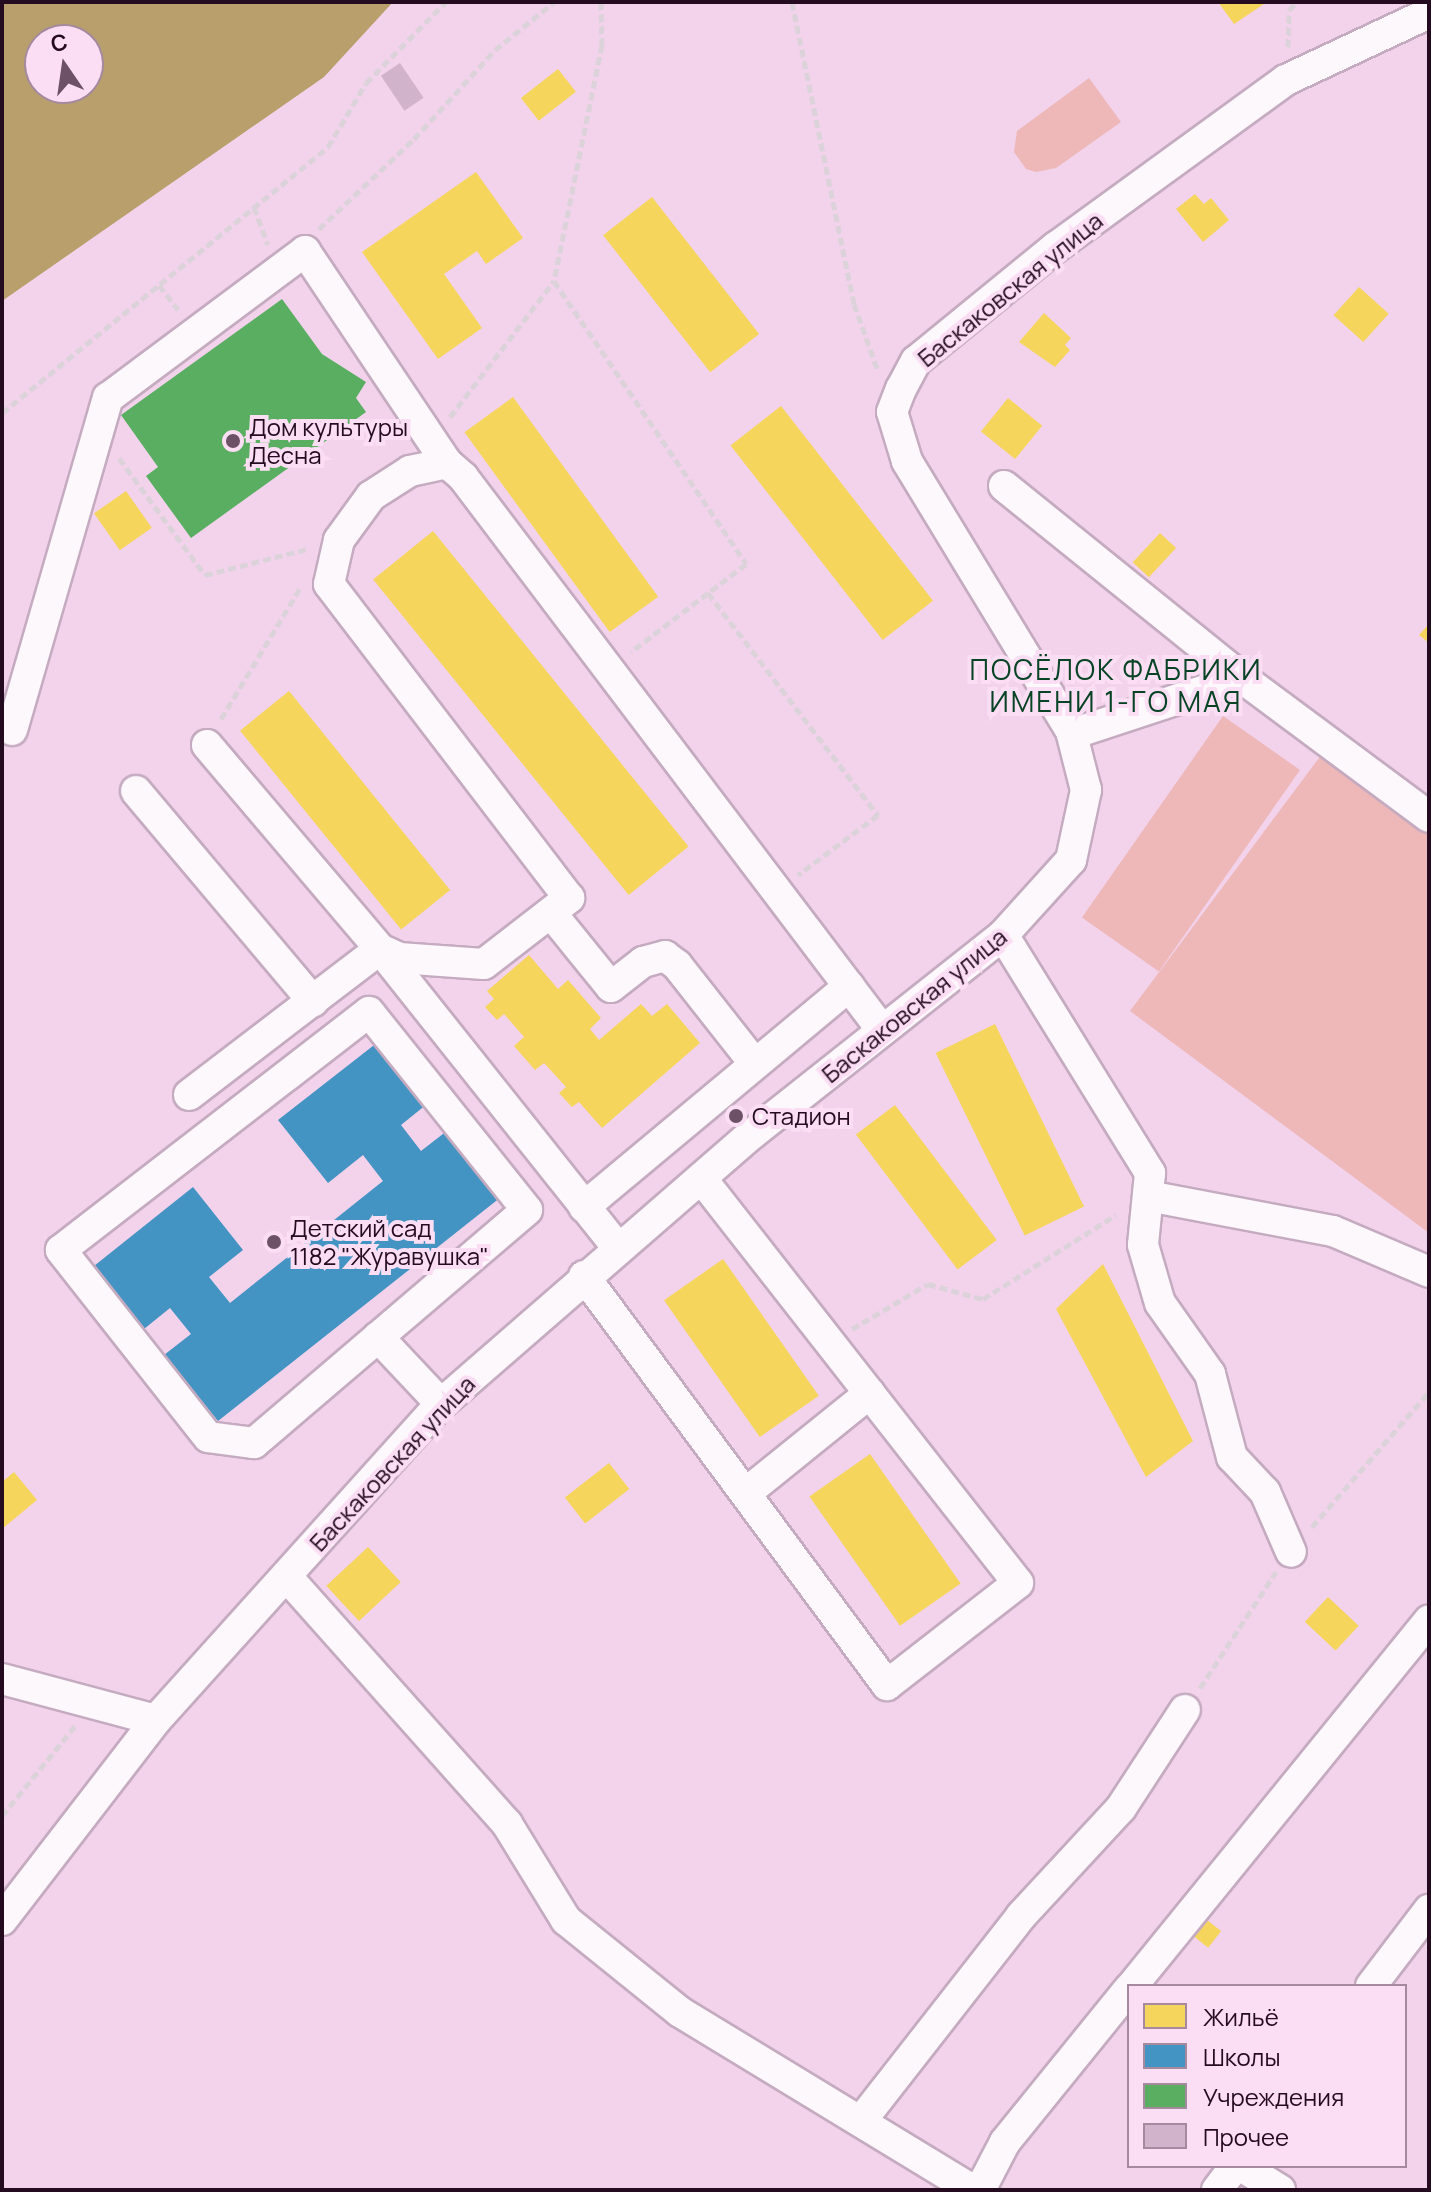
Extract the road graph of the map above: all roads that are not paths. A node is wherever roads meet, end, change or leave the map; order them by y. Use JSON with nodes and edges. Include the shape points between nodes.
{"nodes":[{"id":1,"x":1429,"y":13,"type":"edge"},
{"id":2,"x":440,"y":450,"type":"junction"},
{"id":3,"x":1004,"y":486,"type":"dead end"},
{"id":4,"x":1242,"y":678,"type":"junction"},
{"id":5,"x":12,"y":730,"type":"dead end"},
{"id":6,"x":1072,"y":734,"type":"junction"},
{"id":7,"x":207,"y":745,"type":"road end"},
{"id":8,"x":136,"y":791,"type":"dead end"},
{"id":9,"x":1429,"y":817,"type":"edge"},
{"id":10,"x":551,"y":913,"type":"junction"},
{"id":11,"x":1003,"y":935,"type":"junction"},
{"id":12,"x":380,"y":949,"type":"junction"},
{"id":13,"x":849,"y":986,"type":"junction"},
{"id":14,"x":313,"y":1001,"type":"junction"},
{"id":15,"x":882,"y":1030,"type":"junction"},
{"id":16,"x":755,"y":1064,"type":"junction"},
{"id":17,"x":189,"y":1095,"type":"dead end"},
{"id":18,"x":701,"y":1178,"type":"junction"},
{"id":19,"x":1148,"y":1196,"type":"junction"},
{"id":20,"x":584,"y":1207,"type":"junction"},
{"id":21,"x":617,"y":1247,"type":"junction"},
{"id":22,"x":1429,"y":1272,"type":"edge"},
{"id":23,"x":584,"y":1276,"type":"junction"},
{"id":24,"x":378,"y":1337,"type":"junction"},
{"id":25,"x":870,"y":1393,"type":"junction"},
{"id":26,"x":441,"y":1404,"type":"junction"},
{"id":27,"x":746,"y":1493,"type":"junction"},
{"id":28,"x":1291,"y":1552,"type":"dead end"},
{"id":29,"x":287,"y":1577,"type":"junction"},
{"id":30,"x":1429,"y":1620,"type":"edge"},
{"id":31,"x":2,"y":1679,"type":"edge"},
{"id":32,"x":1185,"y":1710,"type":"dead end"},
{"id":33,"x":156,"y":1720,"type":"junction"},
{"id":34,"x":1429,"y":1910,"type":"edge"},
{"id":35,"x":2,"y":1920,"type":"edge"},
{"id":36,"x":1133,"y":1984,"type":"edge"},
{"id":37,"x":1373,"y":1984,"type":"edge"},
{"id":38,"x":1127,"y":1992,"type":"edge"},
{"id":39,"x":861,"y":2121,"type":"junction"},
{"id":40,"x":1234,"y":2168,"type":"edge"},
{"id":41,"x":1244,"y":2168,"type":"edge"},
{"id":42,"x":973,"y":2190,"type":"edge"},
{"id":43,"x":980,"y":2190,"type":"edge"},
{"id":44,"x":1217,"y":2190,"type":"edge"},
{"id":45,"x":1280,"y":2190,"type":"edge"}],
"edges":[{"from":1,"to":6,"type":"street","name":"Баскаковская улица","via":[[1286,80],[1056,247],[916,361],[892,412],[907,461]]},
{"from":2,"to":5,"type":"street","via":[[305,251],[108,398]]},
{"from":2,"to":10,"type":"street","via":[[371,496],[339,540],[329,584],[569,898]]},
{"from":2,"to":13,"type":"street"},
{"from":3,"to":4,"type":"street"},
{"from":4,"to":6,"type":"street"},
{"from":4,"to":9,"type":"street"},
{"from":6,"to":11,"type":"street","name":"Баскаковская улица","via":[[1086,790],[1071,860]]},
{"from":7,"to":12,"type":"street"},
{"from":8,"to":14,"type":"street"},
{"from":10,"to":12,"type":"street","via":[[484,964],[399,958]]},
{"from":10,"to":16,"type":"street","via":[[611,987],[643,962],[665,956]]},
{"from":11,"to":15,"type":"street","name":"Баскаковская улица"},
{"from":11,"to":19,"type":"street","via":[[1150,1173]]},
{"from":12,"to":14,"type":"street"},
{"from":12,"to":20,"type":"street"},
{"from":13,"to":15,"type":"street"},
{"from":13,"to":16,"type":"street"},
{"from":14,"to":17,"type":"street"},
{"from":15,"to":18,"type":"street","name":"Баскаковская улица"},
{"from":16,"to":20,"type":"street"},
{"from":18,"to":21,"type":"street","name":"Баскаковская улица"},
{"from":18,"to":25,"type":"street"},
{"from":19,"to":22,"type":"street","via":[[1333,1231]]},
{"from":19,"to":28,"type":"street","via":[[1143,1245],[1160,1303],[1210,1374],[1232,1457],[1265,1492]]},
{"from":20,"to":21,"type":"street"},
{"from":21,"to":23,"type":"street","name":"Баскаковская улица"},
{"from":23,"to":26,"type":"street","name":"Баскаковская улица"},
{"from":23,"to":27,"type":"street"},
{"from":24,"to":24,"type":"street","via":[[254,1443],[208,1437],[61,1250],[369,1012],[527,1210]]},
{"from":24,"to":26,"type":"street"},
{"from":25,"to":27,"type":"street"},
{"from":25,"to":27,"type":"street","via":[[1018,1583],[887,1685]]},
{"from":26,"to":29,"type":"street","name":"Баскаковская улица"},
{"from":29,"to":33,"type":"street","name":"Баскаковская улица"},
{"from":29,"to":39,"type":"street","via":[[507,1824],[566,1920],[680,2012]]},
{"from":30,"to":36,"type":"street"},
{"from":31,"to":33,"type":"street"},
{"from":32,"to":39,"type":"street","via":[[1121,1808],[1021,1916]]},
{"from":33,"to":35,"type":"street","name":"Баскаковская улица"},
{"from":34,"to":37,"type":"street"},
{"from":38,"to":43,"type":"street","via":[[1005,2142]]},
{"from":39,"to":42,"type":"street"},
{"from":40,"to":44,"type":"street"},
{"from":41,"to":45,"type":"street"}]}
